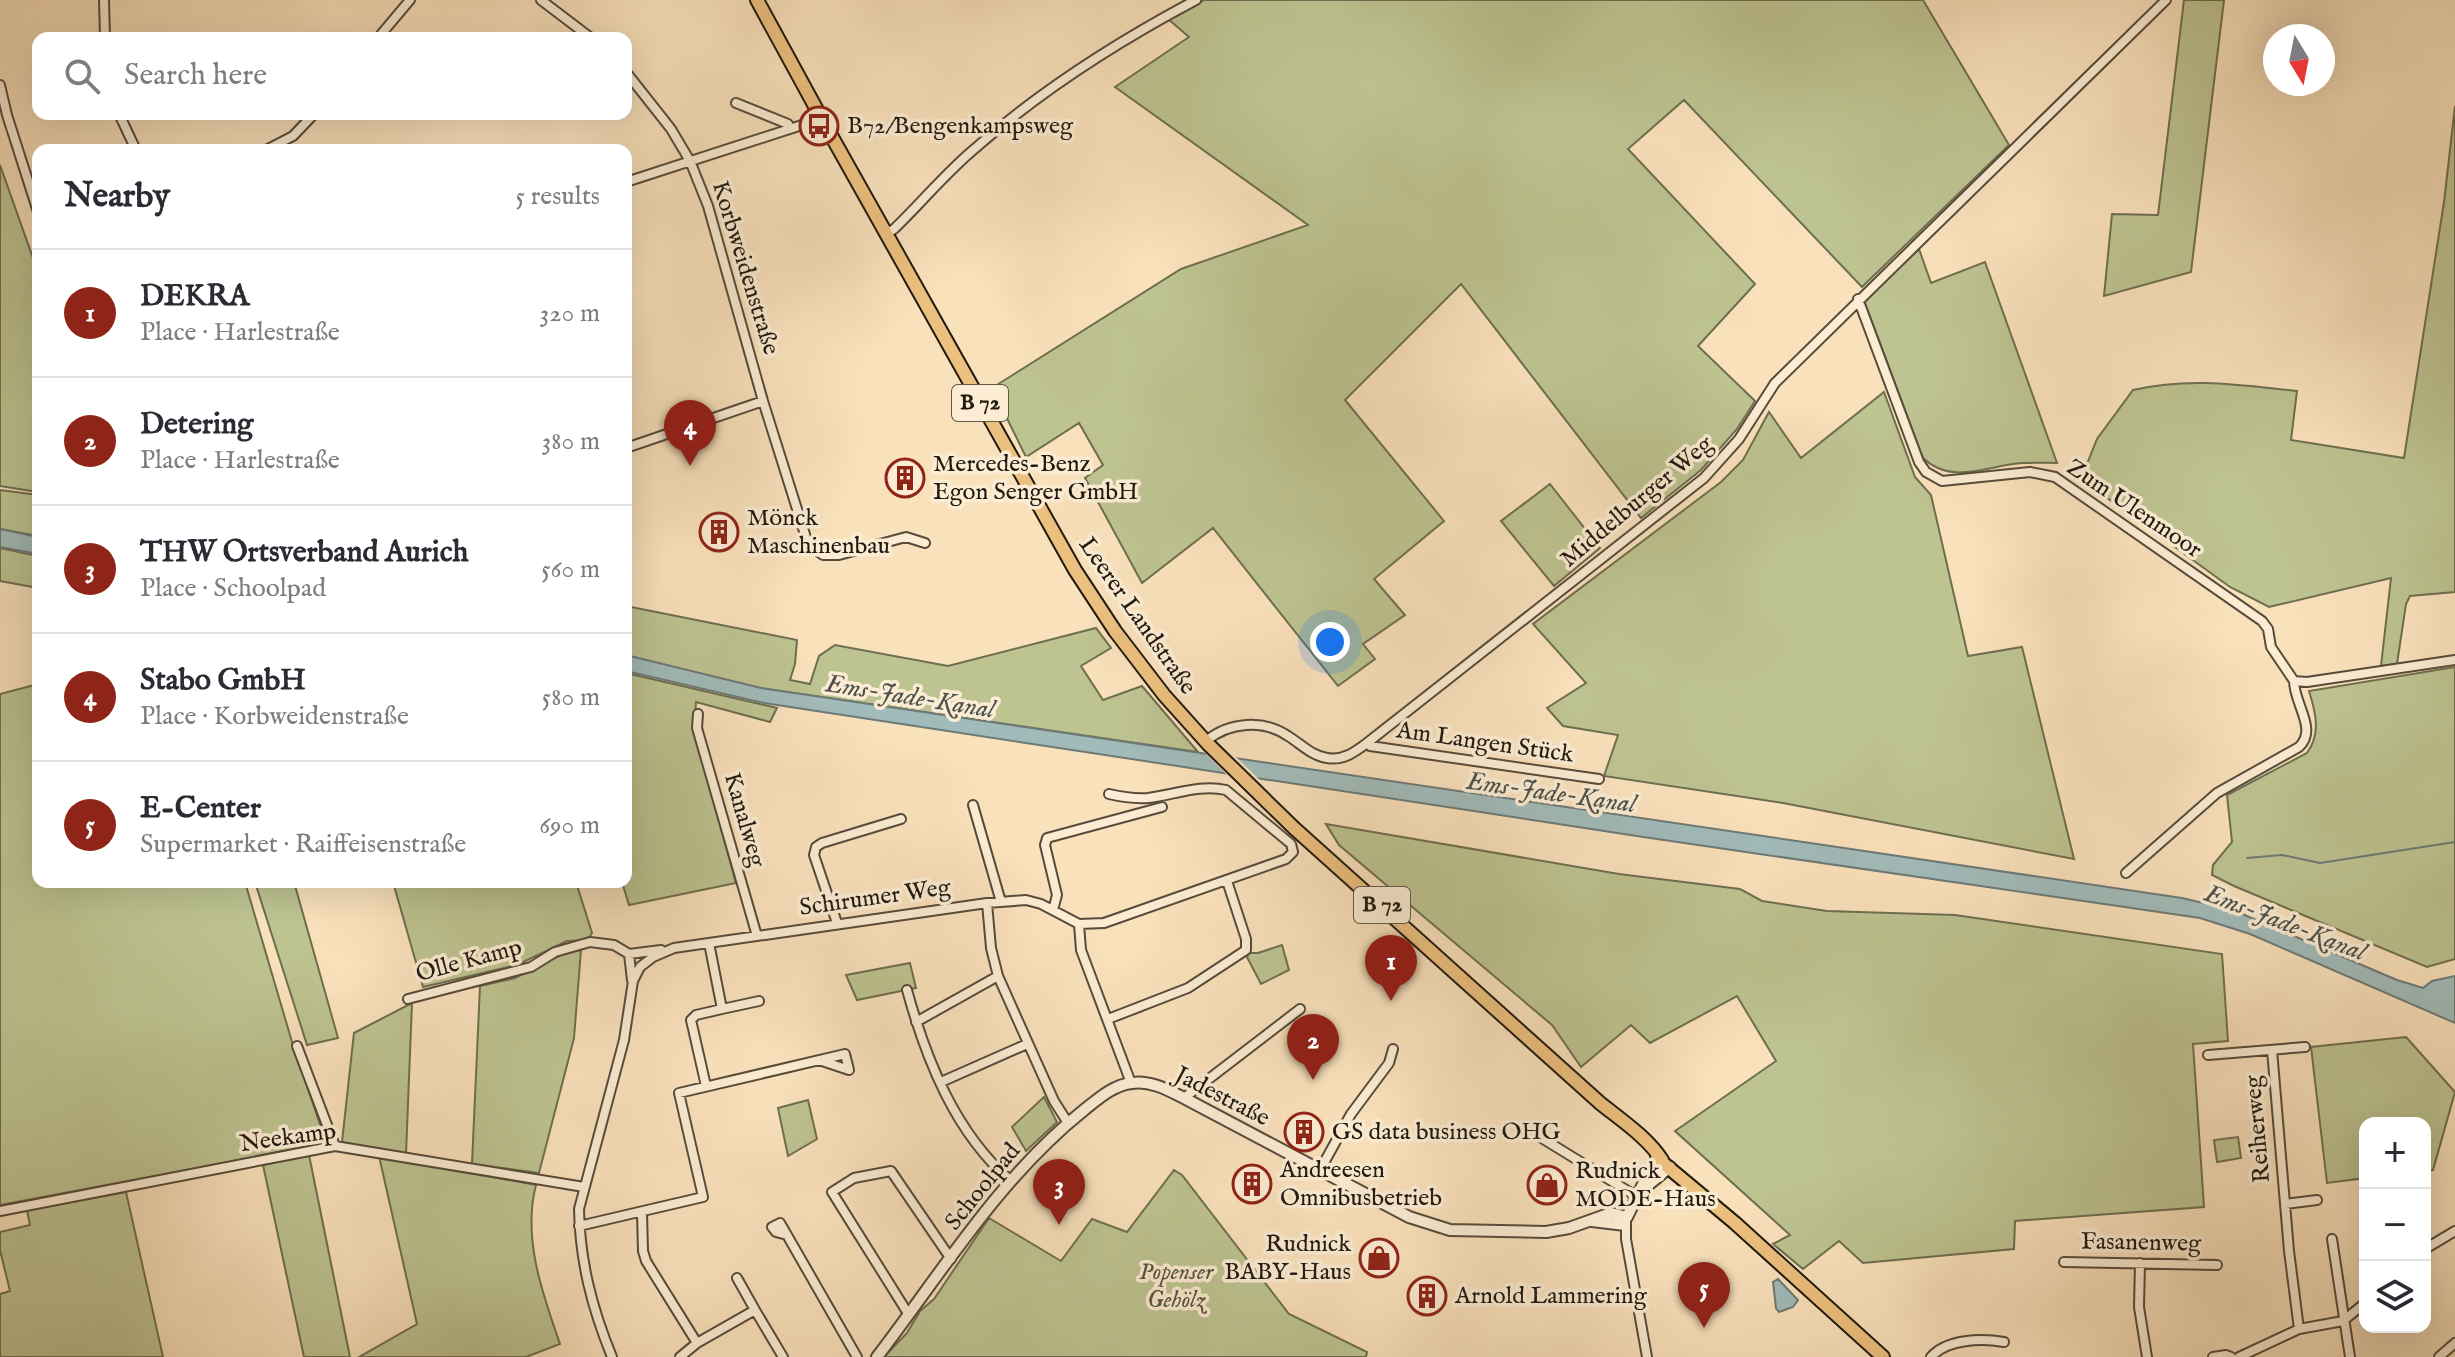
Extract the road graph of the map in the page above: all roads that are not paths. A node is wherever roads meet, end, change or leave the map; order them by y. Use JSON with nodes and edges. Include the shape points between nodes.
{"nodes":[{"id":1,"x":104,"y":0,"type":"edge"},
{"id":2,"x":410,"y":0,"type":"edge"},
{"id":3,"x":541,"y":0,"type":"edge"},
{"id":4,"x":757,"y":0,"type":"edge"},
{"id":5,"x":1196,"y":0,"type":"edge"},
{"id":6,"x":2166,"y":0,"type":"edge"},
{"id":7,"x":105,"y":32,"type":"edge"},
{"id":8,"x":383,"y":32,"type":"edge"},
{"id":9,"x":583,"y":32,"type":"edge"},
{"id":10,"x":632,"y":79,"type":"edge"},
{"id":11,"x":0,"y":85,"type":"edge"},
{"id":12,"x":736,"y":103,"type":"dead end"},
{"id":13,"x":122,"y":120,"type":"edge"},
{"id":14,"x":308,"y":120,"type":"edge"},
{"id":15,"x":805,"y":124,"type":"dead end"},
{"id":16,"x":790,"y":129,"type":"junction"},
{"id":17,"x":133,"y":144,"type":"edge"},
{"id":18,"x":278,"y":144,"type":"edge"},
{"id":19,"x":690,"y":161,"type":"junction"},
{"id":20,"x":632,"y":180,"type":"edge"},
{"id":21,"x":32,"y":193,"type":"edge"},
{"id":22,"x":886,"y":234,"type":"junction"},
{"id":23,"x":1858,"y":299,"type":"junction"},
{"id":24,"x":763,"y":401,"type":"junction"},
{"id":25,"x":632,"y":446,"type":"edge"},
{"id":26,"x":925,"y":543,"type":"dead end"},
{"id":27,"x":2455,"y":660,"type":"edge"},
{"id":28,"x":2294,"y":681,"type":"junction"},
{"id":29,"x":698,"y":714,"type":"dead end"},
{"id":30,"x":1207,"y":742,"type":"junction"},
{"id":31,"x":1367,"y":743,"type":"junction"},
{"id":32,"x":1599,"y":779,"type":"dead end"},
{"id":33,"x":1109,"y":794,"type":"dead end"},
{"id":34,"x":973,"y":805,"type":"dead end"},
{"id":35,"x":1162,"y":807,"type":"dead end"},
{"id":36,"x":901,"y":819,"type":"dead end"},
{"id":37,"x":2126,"y":873,"type":"dead end"},
{"id":38,"x":1227,"y":881,"type":"junction"},
{"id":39,"x":1001,"y":902,"type":"junction"},
{"id":40,"x":987,"y":903,"type":"junction"},
{"id":41,"x":1053,"y":910,"type":"junction"},
{"id":42,"x":837,"y":923,"type":"junction"},
{"id":43,"x":1079,"y":924,"type":"junction"},
{"id":44,"x":757,"y":936,"type":"junction"},
{"id":45,"x":709,"y":943,"type":"junction"},
{"id":46,"x":674,"y":948,"type":"junction"},
{"id":47,"x":629,"y":954,"type":"junction"},
{"id":48,"x":998,"y":976,"type":"junction"},
{"id":49,"x":633,"y":981,"type":"junction"},
{"id":50,"x":907,"y":990,"type":"dead end"},
{"id":51,"x":408,"y":999,"type":"dead end"},
{"id":52,"x":759,"y":1001,"type":"dead end"},
{"id":53,"x":722,"y":1009,"type":"junction"},
{"id":54,"x":1300,"y":1009,"type":"dead end"},
{"id":55,"x":1108,"y":1019,"type":"junction"},
{"id":56,"x":916,"y":1022,"type":"junction"},
{"id":57,"x":1027,"y":1044,"type":"junction"},
{"id":58,"x":297,"y":1046,"type":"dead end"},
{"id":59,"x":2305,"y":1047,"type":"dead end"},
{"id":60,"x":1393,"y":1049,"type":"dead end"},
{"id":61,"x":2272,"y":1050,"type":"junction"},
{"id":62,"x":2208,"y":1055,"type":"dead end"},
{"id":63,"x":819,"y":1060,"type":"dead end"},
{"id":64,"x":941,"y":1082,"type":"junction"},
{"id":65,"x":1131,"y":1083,"type":"junction"},
{"id":66,"x":706,"y":1086,"type":"junction"},
{"id":67,"x":1184,"y":1098,"type":"junction"},
{"id":68,"x":1068,"y":1123,"type":"junction"},
{"id":69,"x":1533,"y":1126,"type":"dead end"},
{"id":70,"x":335,"y":1146,"type":"junction"},
{"id":71,"x":1666,"y":1164,"type":"junction"},
{"id":72,"x":1320,"y":1170,"type":"junction"},
{"id":73,"x":1011,"y":1181,"type":"junction"},
{"id":74,"x":584,"y":1187,"type":"junction"},
{"id":75,"x":1638,"y":1194,"type":"junction"},
{"id":76,"x":2317,"y":1200,"type":"dead end"},
{"id":77,"x":2285,"y":1204,"type":"junction"},
{"id":78,"x":0,"y":1211,"type":"edge"},
{"id":79,"x":642,"y":1213,"type":"junction"},
{"id":80,"x":1626,"y":1221,"type":"junction"},
{"id":81,"x":579,"y":1226,"type":"junction"},
{"id":82,"x":2455,"y":1231,"type":"edge"},
{"id":83,"x":787,"y":1235,"type":"dead end"},
{"id":84,"x":2332,"y":1239,"type":"dead end"},
{"id":85,"x":2431,"y":1245,"type":"edge"},
{"id":86,"x":951,"y":1259,"type":"junction"},
{"id":87,"x":2064,"y":1262,"type":"dead end"},
{"id":88,"x":2140,"y":1263,"type":"junction"},
{"id":89,"x":2217,"y":1265,"type":"dead end"},
{"id":90,"x":737,"y":1278,"type":"dead end"},
{"id":91,"x":2359,"y":1308,"type":"edge"},
{"id":92,"x":755,"y":1310,"type":"junction"},
{"id":93,"x":909,"y":1315,"type":"junction"},
{"id":94,"x":2343,"y":1321,"type":"junction"},
{"id":95,"x":2299,"y":1329,"type":"junction"},
{"id":96,"x":2004,"y":1342,"type":"dead end"},
{"id":97,"x":697,"y":1343,"type":"junction"},
{"id":98,"x":2455,"y":1343,"type":"edge"},
{"id":99,"x":612,"y":1357,"type":"edge"},
{"id":100,"x":680,"y":1357,"type":"edge"},
{"id":101,"x":783,"y":1357,"type":"edge"},
{"id":102,"x":857,"y":1357,"type":"edge"},
{"id":103,"x":877,"y":1357,"type":"edge"},
{"id":104,"x":1647,"y":1357,"type":"edge"},
{"id":105,"x":1883,"y":1357,"type":"edge"},
{"id":106,"x":1931,"y":1357,"type":"edge"},
{"id":107,"x":2147,"y":1357,"type":"edge"},
{"id":108,"x":2213,"y":1357,"type":"edge"},
{"id":109,"x":2231,"y":1357,"type":"edge"},
{"id":110,"x":2239,"y":1357,"type":"edge"},
{"id":111,"x":2350,"y":1357,"type":"edge"},
{"id":112,"x":2439,"y":1357,"type":"edge"}],
"edges":[{"from":1,"to":7,"type":"street"},
{"from":2,"to":8,"type":"street"},
{"from":3,"to":9,"type":"street"},
{"from":4,"to":22,"type":"main road","name":"Leerer Landstraße","number":"B 72"},
{"from":5,"to":22,"type":"street","via":[[1104,51],[998,128]]},
{"from":6,"to":23,"type":"street","name":"Middelburger Weg"},
{"from":10,"to":19,"type":"street","name":"Korbweidenstraße"},
{"from":11,"to":21,"type":"street"},
{"from":12,"to":16,"type":"street"},
{"from":13,"to":17,"type":"street"},
{"from":14,"to":18,"type":"street"},
{"from":15,"to":16,"type":"street"},
{"from":16,"to":19,"type":"street"},
{"from":19,"to":20,"type":"street"},
{"from":19,"to":24,"type":"street","name":"Korbweidenstraße","via":[[708,206]]},
{"from":22,"to":30,"type":"main road","name":"Leerer Landstraße","number":"B 72","via":[[1075,570],[1164,695]]},
{"from":23,"to":28,"type":"street","name":"Zum Ulenmoor","via":[[1926,472],[1942,481],[2030,472],[2055,477],[2262,621],[2271,647]]},
{"from":23,"to":31,"type":"street","name":"Middelburger Weg","via":[[1775,383],[1739,439],[1704,478]]},
{"from":24,"to":25,"type":"street"},
{"from":24,"to":26,"type":"street","name":"Korbweidenstraße","via":[[802,530],[815,551],[839,555],[906,537]]},
{"from":27,"to":28,"type":"street"},
{"from":28,"to":37,"type":"street","via":[[2306,740],[2217,793]]},
{"from":29,"to":44,"type":"street","name":"Kanalweg","via":[[697,728]]},
{"from":30,"to":31,"type":"street","name":"Middelburger Weg","via":[[1219,731],[1254,724],[1274,728],[1326,758],[1344,757]]},
{"from":30,"to":71,"type":"main road","name":"Leerer Landstraße","number":"B 72"},
{"from":31,"to":32,"type":"street","name":"Am Langen Stück"},
{"from":33,"to":38,"type":"street","via":[[1148,798],[1213,787],[1226,790],[1291,844],[1290,858]]},
{"from":34,"to":39,"type":"street"},
{"from":35,"to":41,"type":"street","via":[[1047,838],[1057,895]]},
{"from":36,"to":42,"type":"street","via":[[816,847],[814,855]]},
{"from":38,"to":43,"type":"street","via":[[1104,923]]},
{"from":38,"to":55,"type":"street","via":[[1246,950],[1188,988]]},
{"from":39,"to":40,"type":"street","name":"Schirumer Weg"},
{"from":39,"to":41,"type":"street","name":"Schirumer Weg","via":[[1026,900]]},
{"from":40,"to":42,"type":"street","name":"Schirumer Weg"},
{"from":40,"to":48,"type":"street"},
{"from":41,"to":43,"type":"street","name":"Schirumer Weg"},
{"from":42,"to":44,"type":"street","name":"Schirumer Weg"},
{"from":43,"to":55,"type":"street","via":[[1081,950]]},
{"from":44,"to":45,"type":"street","name":"Schirumer Weg"},
{"from":45,"to":46,"type":"street","name":"Schirumer Weg"},
{"from":45,"to":53,"type":"street"},
{"from":46,"to":47,"type":"street","name":"Olle Kamp"},
{"from":46,"to":49,"type":"street","name":"Schirumer Weg","via":[[646,962]]},
{"from":47,"to":49,"type":"street"},
{"from":47,"to":51,"type":"street","name":"Olle Kamp","via":[[614,945],[590,942],[555,952],[531,967]]},
{"from":48,"to":56,"type":"street"},
{"from":48,"to":57,"type":"street"},
{"from":49,"to":74,"type":"street","via":[[624,1040]]},
{"from":50,"to":56,"type":"street"},
{"from":52,"to":53,"type":"street"},
{"from":53,"to":66,"type":"street","via":[[691,1020]]},
{"from":54,"to":67,"type":"street"},
{"from":55,"to":65,"type":"street"},
{"from":56,"to":64,"type":"street"},
{"from":57,"to":64,"type":"street"},
{"from":57,"to":68,"type":"street"},
{"from":58,"to":70,"type":"street"},
{"from":59,"to":61,"type":"street","name":"Reiherweg"},
{"from":60,"to":72,"type":"street"},
{"from":61,"to":62,"type":"street","name":"Reiherweg"},
{"from":61,"to":77,"type":"street","name":"Reiherweg"},
{"from":63,"to":66,"type":"street"},
{"from":64,"to":73,"type":"street","via":[[977,1148]]},
{"from":65,"to":67,"type":"street","name":"Jadestraße","via":[[1150,1084]]},
{"from":65,"to":68,"type":"street","name":"Schoolpad","via":[[1108,1092]]},
{"from":66,"to":79,"type":"street","via":[[679,1093],[703,1197]]},
{"from":67,"to":72,"type":"street","name":"Jadestraße"},
{"from":68,"to":73,"type":"street","name":"Schoolpad"},
{"from":69,"to":75,"type":"street","via":[[1540,1137]]},
{"from":70,"to":74,"type":"street","name":"Neekamp"},
{"from":70,"to":78,"type":"street","name":"Neekamp"},
{"from":71,"to":75,"type":"street","via":[[1646,1178]]},
{"from":71,"to":105,"type":"main road","name":"Leerer Landstraße","number":"B 72"},
{"from":72,"to":80,"type":"street","name":"Jadestraße","via":[[1409,1217],[1450,1230],[1546,1232],[1590,1221]]},
{"from":73,"to":86,"type":"street","name":"Schoolpad"},
{"from":74,"to":81,"type":"street"},
{"from":75,"to":80,"type":"street"},
{"from":76,"to":77,"type":"street","name":"Reiherweg"},
{"from":77,"to":95,"type":"street","name":"Reiherweg"},
{"from":79,"to":81,"type":"street"},
{"from":79,"to":97,"type":"street","via":[[646,1261]]},
{"from":80,"to":104,"type":"street"},
{"from":81,"to":99,"type":"street","via":[[586,1287]]},
{"from":82,"to":85,"type":"street"},
{"from":83,"to":102,"type":"street"},
{"from":84,"to":94,"type":"street"},
{"from":86,"to":93,"type":"street","name":"Schoolpad"},
{"from":86,"to":93,"type":"street","via":[[891,1171],[854,1178],[832,1192]]},
{"from":87,"to":88,"type":"street","name":"Fasanenweg"},
{"from":88,"to":89,"type":"street","name":"Fasanenweg"},
{"from":88,"to":107,"type":"street","via":[[2139,1307]]},
{"from":90,"to":92,"type":"street"},
{"from":91,"to":94,"type":"street"},
{"from":92,"to":97,"type":"street"},
{"from":92,"to":101,"type":"street"},
{"from":93,"to":103,"type":"street","name":"Schoolpad"},
{"from":94,"to":95,"type":"street"},
{"from":94,"to":111,"type":"street"},
{"from":95,"to":110,"type":"street"},
{"from":96,"to":106,"type":"street","via":[[1988,1339],[1946,1346]]},
{"from":97,"to":100,"type":"street"},
{"from":98,"to":112,"type":"street"},
{"from":108,"to":109,"type":"street"}]}
